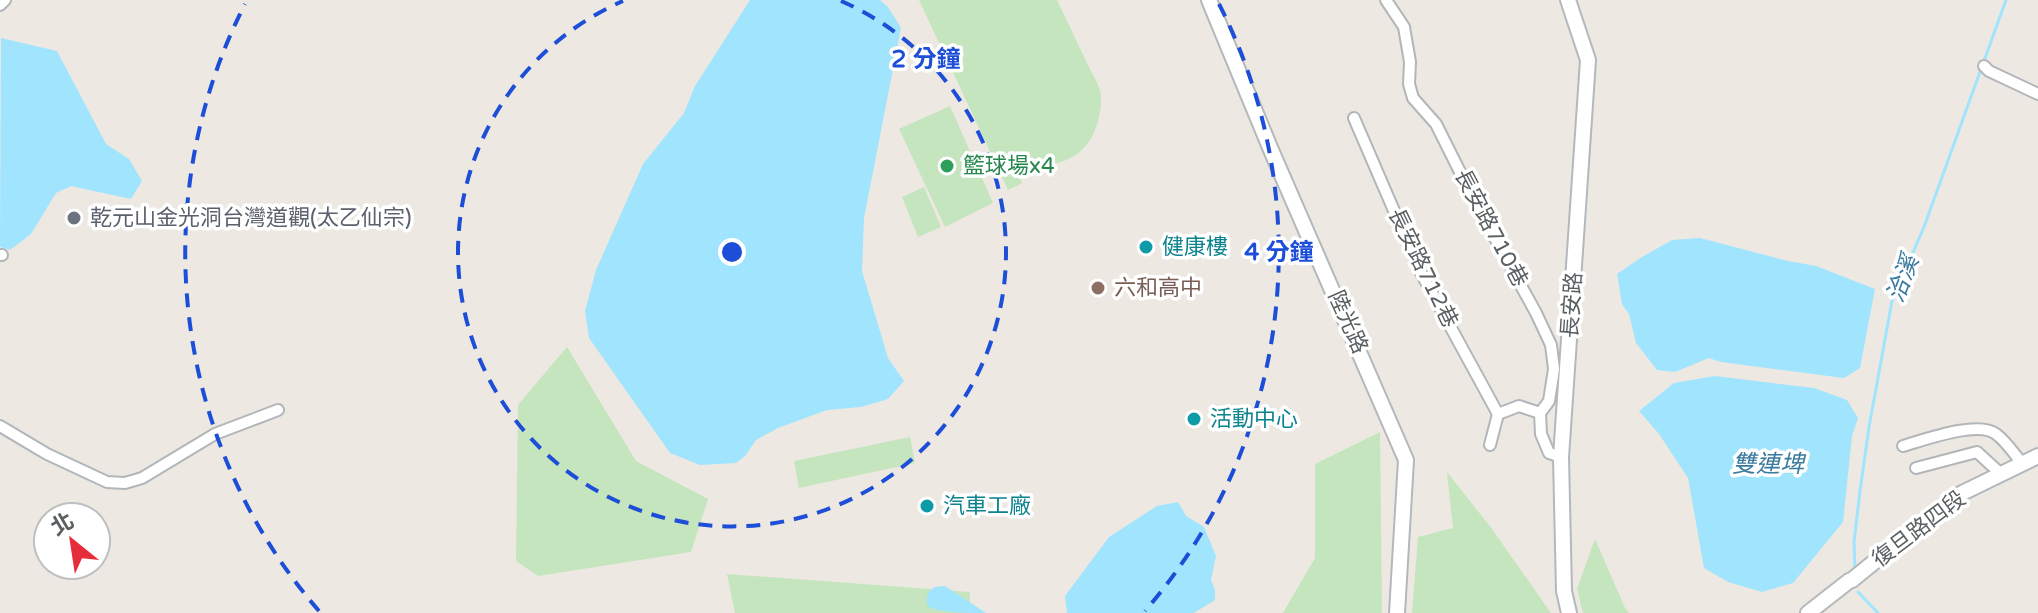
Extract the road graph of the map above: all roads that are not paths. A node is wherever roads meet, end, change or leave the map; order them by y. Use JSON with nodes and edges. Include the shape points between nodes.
{"nodes":[{"id":1,"x":5,"y":0,"type":"edge"},
{"id":2,"x":1209,"y":0,"type":"edge"},
{"id":3,"x":1386,"y":0,"type":"edge"},
{"id":4,"x":1568,"y":0,"type":"edge"},
{"id":5,"x":0,"y":5,"type":"edge"},
{"id":6,"x":1984,"y":66,"type":"dead end"},
{"id":7,"x":2038,"y":94,"type":"edge"},
{"id":8,"x":1354,"y":118,"type":"dead end"},
{"id":9,"x":278,"y":410,"type":"dead end"},
{"id":10,"x":1540,"y":413,"type":"junction"},
{"id":11,"x":1498,"y":414,"type":"junction"},
{"id":12,"x":0,"y":426,"type":"edge"},
{"id":13,"x":1490,"y":445,"type":"dead end"},
{"id":14,"x":1903,"y":446,"type":"dead end"},
{"id":15,"x":2038,"y":456,"type":"edge"},
{"id":16,"x":1561,"y":457,"type":"junction"},
{"id":17,"x":2022,"y":463,"type":"junction"},
{"id":18,"x":1916,"y":468,"type":"dead end"},
{"id":19,"x":2001,"y":474,"type":"junction"},
{"id":20,"x":1397,"y":613,"type":"edge"},
{"id":21,"x":1569,"y":613,"type":"edge"},
{"id":22,"x":1808,"y":613,"type":"edge"}],
"edges":[{"from":1,"to":5,"type":"street"},
{"from":2,"to":20,"type":"street","name":"陸光路","via":[[1406,460]]},
{"from":3,"to":10,"type":"street","name":"長安路710巷","via":[[1404,27],[1413,98],[1436,124],[1551,345],[1549,401]]},
{"from":4,"to":16,"type":"street","name":"長安路","via":[[1588,60]]},
{"from":6,"to":7,"type":"street"},
{"from":8,"to":11,"type":"street","name":"長安路712巷","via":[[1420,271]]},
{"from":9,"to":12,"type":"street","via":[[215,434],[125,483],[107,482]]},
{"from":10,"to":11,"type":"street","via":[[1519,406]]},
{"from":10,"to":16,"type":"street","via":[[1549,453]]},
{"from":11,"to":13,"type":"street"},
{"from":14,"to":17,"type":"street","via":[[1984,428]]},
{"from":15,"to":17,"type":"street","name":"復旦路四段"},
{"from":16,"to":21,"type":"street","name":"長安路"},
{"from":17,"to":19,"type":"street","name":"復旦路四段"},
{"from":18,"to":19,"type":"street","via":[[1977,452]]},
{"from":19,"to":22,"type":"street","name":"復旦路四段","via":[[1954,497]]}]}
